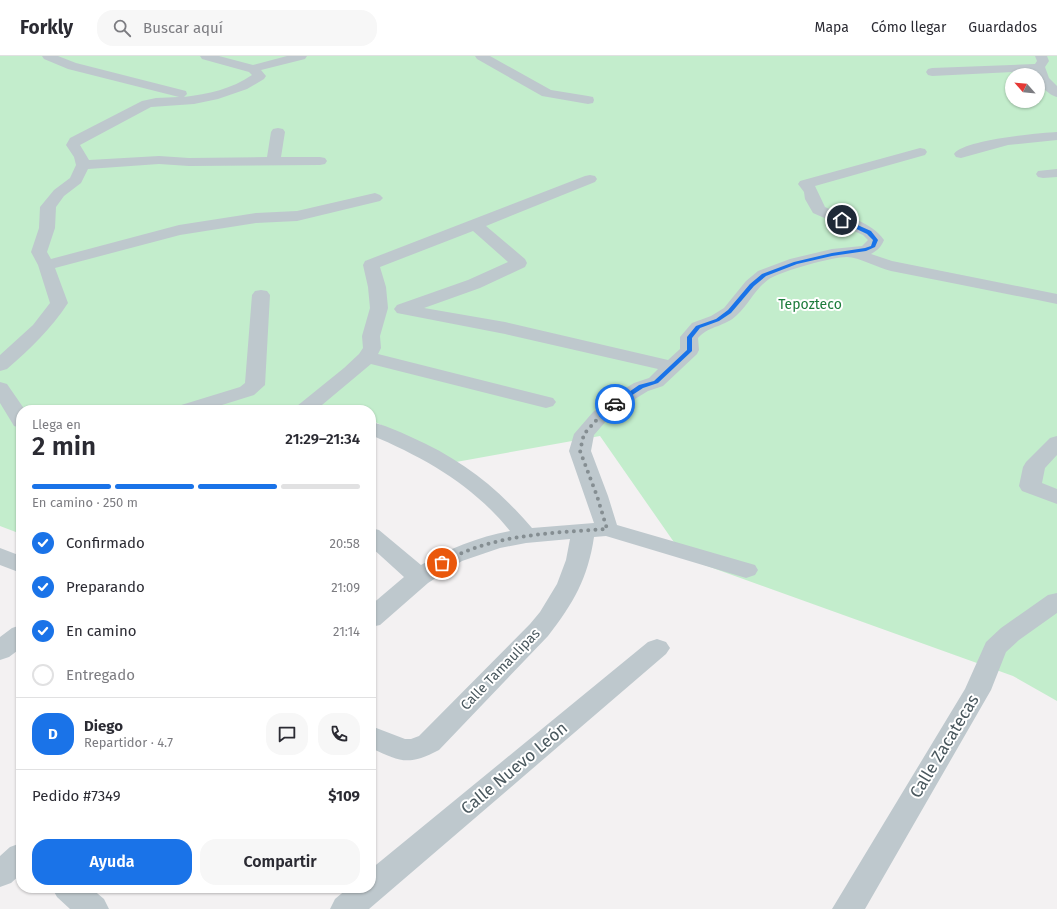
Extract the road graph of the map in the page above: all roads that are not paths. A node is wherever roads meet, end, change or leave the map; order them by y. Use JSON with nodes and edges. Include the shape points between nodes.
{"nodes":[{"id":1,"x":48,"y":56,"type":"edge"},
{"id":2,"x":206,"y":56,"type":"edge"},
{"id":3,"x":301,"y":56,"type":"edge"},
{"id":4,"x":481,"y":56,"type":"edge"},
{"id":5,"x":1040,"y":61,"type":"edge"},
{"id":6,"x":253,"y":69,"type":"junction"},
{"id":7,"x":932,"y":72,"type":"dead end"},
{"id":8,"x":1057,"y":93,"type":"edge"},
{"id":9,"x":197,"y":99,"type":"junction"},
{"id":10,"x":588,"y":100,"type":"dead end"},
{"id":11,"x":278,"y":132,"type":"dead end"},
{"id":12,"x":1057,"y":136,"type":"edge"},
{"id":13,"x":920,"y":152,"type":"dead end"},
{"id":14,"x":960,"y":154,"type":"dead end"},
{"id":15,"x":320,"y":161,"type":"dead end"},
{"id":16,"x":273,"y":162,"type":"junction"},
{"id":17,"x":82,"y":165,"type":"junction"},
{"id":18,"x":590,"y":179,"type":"dead end"},
{"id":19,"x":375,"y":198,"type":"dead end"},
{"id":20,"x":476,"y":226,"type":"junction"},
{"id":21,"x":850,"y":252,"type":"junction"},
{"id":22,"x":46,"y":265,"type":"junction"},
{"id":23,"x":261,"y":295,"type":"dead end"},
{"id":24,"x":1057,"y":299,"type":"edge"},
{"id":25,"x":379,"y":308,"type":"junction"},
{"id":26,"x":403,"y":309,"type":"junction"},
{"id":27,"x":367,"y":357,"type":"junction"},
{"id":28,"x":0,"y":365,"type":"edge"},
{"id":29,"x":672,"y":367,"type":"junction"},
{"id":30,"x":0,"y":388,"type":"edge"},
{"id":31,"x":546,"y":402,"type":"dead end"},
{"id":32,"x":201,"y":405,"type":"edge"},
{"id":33,"x":310,"y":405,"type":"edge"},
{"id":34,"x":13,"y":418,"type":"edge"},
{"id":35,"x":376,"y":430,"type":"edge"},
{"id":36,"x":1057,"y":442,"type":"edge"},
{"id":37,"x":1057,"y":497,"type":"edge"},
{"id":38,"x":595,"y":530,"type":"junction"},
{"id":39,"x":526,"y":536,"type":"junction"},
{"id":40,"x":376,"y":539,"type":"edge"},
{"id":41,"x":0,"y":556,"type":"edge"},
{"id":42,"x":16,"y":563,"type":"edge"},
{"id":43,"x":746,"y":570,"type":"dead end"},
{"id":44,"x":419,"y":577,"type":"junction"},
{"id":45,"x":1057,"y":601,"type":"edge"},
{"id":46,"x":376,"y":615,"type":"edge"},
{"id":47,"x":657,"y":648,"type":"dead end"},
{"id":48,"x":376,"y":738,"type":"edge"},
{"id":49,"x":16,"y":860,"type":"edge"},
{"id":50,"x":0,"y":874,"type":"edge"},
{"id":51,"x":376,"y":884,"type":"edge"},
{"id":52,"x":74,"y":893,"type":"edge"},
{"id":53,"x":365,"y":893,"type":"edge"},
{"id":54,"x":93,"y":909,"type":"edge"},
{"id":55,"x":346,"y":909,"type":"edge"},
{"id":56,"x":848,"y":909,"type":"edge"}],
"edges":[{"from":1,"to":9,"type":"street","via":[[119,80]]},
{"from":2,"to":6,"type":"street"},
{"from":3,"to":6,"type":"street"},
{"from":4,"to":10,"type":"street","via":[[547,93]]},
{"from":5,"to":7,"type":"street"},
{"from":5,"to":8,"type":"street","via":[[1043,79]]},
{"from":6,"to":9,"type":"street","via":[[260,76],[252,82]]},
{"from":9,"to":17,"type":"street","via":[[147,104],[75,141],[73,145],[81,157]]},
{"from":11,"to":16,"type":"street"},
{"from":12,"to":14,"type":"street","via":[[1010,142]]},
{"from":13,"to":21,"type":"street","name":"Calle Tamaulipas","via":[[805,184],[811,191],[818,210],[869,232],[876,240],[873,246],[866,250]]},
{"from":15,"to":16,"type":"street"},
{"from":16,"to":17,"type":"street","via":[[159,160]]},
{"from":17,"to":22,"type":"street","via":[[76,180],[48,207],[48,228],[39,252]]},
{"from":18,"to":20,"type":"street"},
{"from":19,"to":22,"type":"street","via":[[297,216],[256,218],[179,230]]},
{"from":20,"to":25,"type":"street","via":[[371,265]]},
{"from":20,"to":26,"type":"street","via":[[519,263],[474,284]]},
{"from":21,"to":24,"type":"street","via":[[888,265]]},
{"from":21,"to":29,"type":"street","name":"Calle Tamaulipas","via":[[796,263],[764,275],[752,285],[730,312],[698,327],[689,337],[690,350]]},
{"from":22,"to":28,"type":"street","via":[[59,303],[54,313]]},
{"from":23,"to":32,"type":"street","via":[[255,385],[246,391]]},
{"from":25,"to":26,"type":"street"},
{"from":25,"to":27,"type":"street","via":[[371,336],[372,348]]},
{"from":26,"to":29,"type":"street","via":[[505,328]]},
{"from":27,"to":31,"type":"street"},
{"from":27,"to":33,"type":"street"},
{"from":29,"to":38,"type":"street","name":"Calle Tamaulipas","via":[[656,382],[641,387],[623,398],[600,416],[584,434],[580,451],[597,496]]},
{"from":30,"to":34,"type":"street"},
{"from":35,"to":39,"type":"street","via":[[434,456],[462,472],[493,498]]},
{"from":36,"to":37,"type":"street","via":[[1034,467],[1030,486]]},
{"from":38,"to":39,"type":"street"},
{"from":38,"to":43,"type":"street"},
{"from":38,"to":48,"type":"street","name":"Calle Tamaulipas","via":[[580,557],[570,586],[553,613],[429,743],[415,750],[402,750]]},
{"from":39,"to":44,"type":"street","via":[[496,541],[454,556]]},
{"from":40,"to":44,"type":"street"},
{"from":41,"to":42,"type":"street"},
{"from":44,"to":46,"type":"street"},
{"from":45,"to":56,"type":"street","name":"Calle Zacatecas","via":[[1010,634],[995,648],[978,690]]},
{"from":47,"to":51,"type":"street","name":"Calle Nuevo León"},
{"from":49,"to":50,"type":"street"},
{"from":52,"to":54,"type":"street"},
{"from":53,"to":55,"type":"street","name":"Calle Nuevo León"}]}
